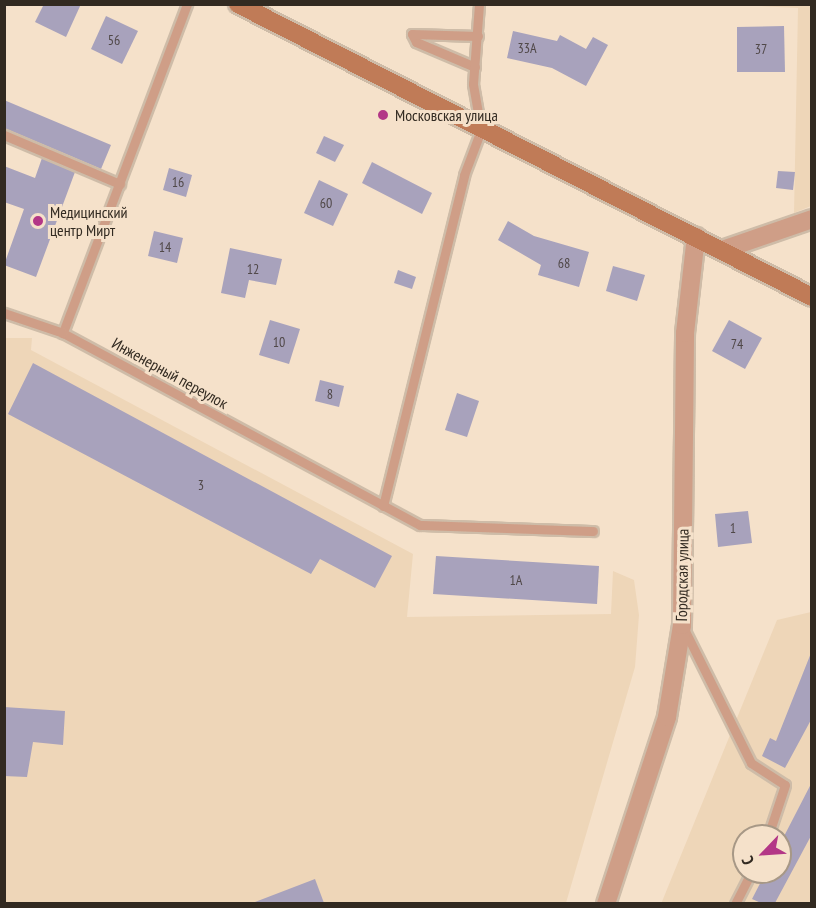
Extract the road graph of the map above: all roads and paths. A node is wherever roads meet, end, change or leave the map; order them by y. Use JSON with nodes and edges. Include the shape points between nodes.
{"nodes":[{"id":1,"x":187,"y":4,"type":"edge"},
{"id":2,"x":237,"y":4,"type":"edge"},
{"id":3,"x":479,"y":4,"type":"edge"},
{"id":4,"x":478,"y":36,"type":"junction"},
{"id":5,"x":475,"y":67,"type":"junction"},
{"id":6,"x":481,"y":130,"type":"junction"},
{"id":7,"x":4,"y":135,"type":"edge"},
{"id":8,"x":120,"y":184,"type":"junction"},
{"id":9,"x":812,"y":219,"type":"edge"},
{"id":10,"x":696,"y":237,"type":"junction"},
{"id":11,"x":722,"y":250,"type":"junction"},
{"id":12,"x":812,"y":297,"type":"edge"},
{"id":13,"x":4,"y":313,"type":"edge"},
{"id":14,"x":63,"y":333,"type":"junction"},
{"id":15,"x":383,"y":506,"type":"junction"},
{"id":16,"x":592,"y":531,"type":"dead end"},
{"id":17,"x":682,"y":625,"type":"junction"},
{"id":18,"x":772,"y":824,"type":"edge"},
{"id":19,"x":745,"y":884,"type":"edge"},
{"id":20,"x":606,"y":903,"type":"edge"},
{"id":21,"x":735,"y":903,"type":"edge"}],
"edges":[{"from":1,"to":8,"type":"lane"},
{"from":2,"to":6,"type":"main road"},
{"from":3,"to":4,"type":"lane"},
{"from":4,"to":5,"type":"lane"},
{"from":4,"to":5,"type":"lane","via":[[412,34],[416,42]]},
{"from":5,"to":6,"type":"lane"},
{"from":6,"to":10,"type":"main road"},
{"from":6,"to":15,"type":"lane","via":[[464,175]]},
{"from":7,"to":8,"type":"lane"},
{"from":8,"to":14,"type":"lane"},
{"from":9,"to":11,"type":"street"},
{"from":10,"to":11,"type":"main road"},
{"from":10,"to":17,"type":"street","name":"Городская улица","via":[[686,333]]},
{"from":11,"to":12,"type":"main road"},
{"from":13,"to":14,"type":"lane","name":"Инженерный переулок"},
{"from":14,"to":15,"type":"lane","name":"Инженерный переулок"},
{"from":15,"to":16,"type":"lane","name":"Инженерный переулок","via":[[420,525]]},
{"from":17,"to":18,"type":"lane","via":[[751,763],[785,785]]},
{"from":17,"to":20,"type":"street","name":"Городская улица","via":[[667,717]]},
{"from":19,"to":21,"type":"lane"}]}
